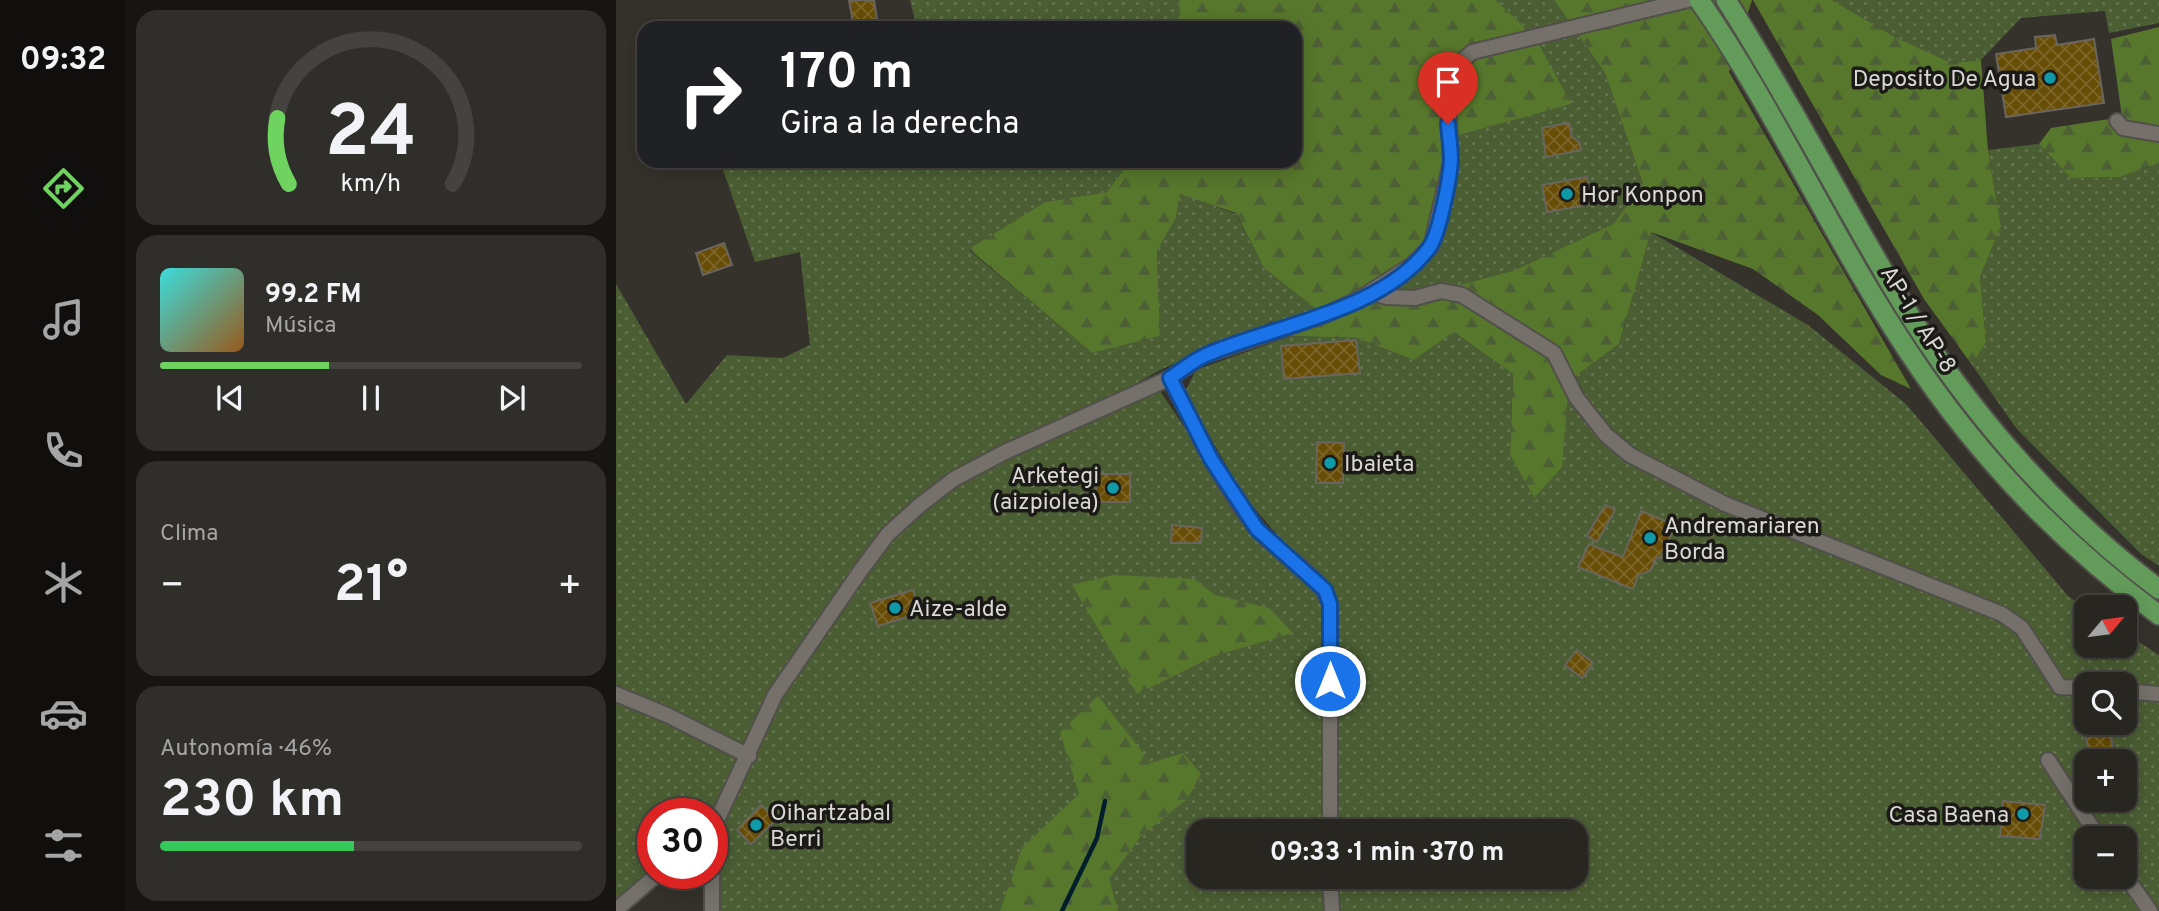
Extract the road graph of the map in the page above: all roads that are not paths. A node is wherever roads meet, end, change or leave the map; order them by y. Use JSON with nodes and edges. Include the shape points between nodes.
{"nodes":[{"id":1,"x":1688,"y":0,"type":"edge"},
{"id":2,"x":1699,"y":0,"type":"edge"},
{"id":3,"x":1726,"y":0,"type":"edge"},
{"id":4,"x":2117,"y":121,"type":"dead end"},
{"id":5,"x":2159,"y":134,"type":"edge"},
{"id":6,"x":1372,"y":292,"type":"junction"},
{"id":7,"x":1170,"y":378,"type":"junction"},
{"id":8,"x":2159,"y":589,"type":"edge"},
{"id":9,"x":2159,"y":615,"type":"edge"},
{"id":10,"x":2074,"y":688,"type":"edge"},
{"id":11,"x":2137,"y":692,"type":"edge"},
{"id":12,"x":616,"y":694,"type":"edge"},
{"id":13,"x":2159,"y":694,"type":"edge"},
{"id":14,"x":749,"y":756,"type":"junction"},
{"id":15,"x":2048,"y":760,"type":"dead end"},
{"id":16,"x":728,"y":799,"type":"edge"},
{"id":17,"x":1330,"y":819,"type":"edge"},
{"id":18,"x":2091,"y":826,"type":"edge"},
{"id":19,"x":640,"y":889,"type":"edge"},
{"id":20,"x":712,"y":889,"type":"edge"},
{"id":21,"x":1331,"y":889,"type":"edge"},
{"id":22,"x":2135,"y":889,"type":"edge"},
{"id":23,"x":616,"y":910,"type":"edge"},
{"id":24,"x":712,"y":911,"type":"edge"},
{"id":25,"x":1332,"y":911,"type":"edge"},
{"id":26,"x":2150,"y":911,"type":"edge"}],
"edges":[{"from":1,"to":6,"type":"street","via":[[1483,48],[1463,58],[1447,82],[1451,162],[1431,247]]},
{"from":2,"to":9,"type":"highway","name":"AP-1 / AP-8","via":[[1882,309],[1936,391],[2040,512]]},
{"from":3,"to":8,"type":"highway","name":"AP-1 / AP-8","via":[[1900,298],[1954,378],[2080,522]]},
{"from":4,"to":5,"type":"street","via":[[2123,128]]},
{"from":6,"to":7,"type":"street","via":[[1325,315],[1203,356]]},
{"from":6,"to":10,"type":"street","via":[[1415,298],[1441,291],[1462,295],[1554,353],[1576,397],[1606,435],[1630,455],[1726,504],[2002,614],[2022,628],[2060,687]]},
{"from":7,"to":14,"type":"street","via":[[1006,452],[954,479],[920,505],[888,534],[775,695]]},
{"from":7,"to":17,"type":"street","via":[[1211,459],[1257,529],[1325,590],[1330,604]]},
{"from":11,"to":13,"type":"street"},
{"from":12,"to":14,"type":"street"},
{"from":14,"to":16,"type":"street"},
{"from":15,"to":18,"type":"street"},
{"from":19,"to":23,"type":"street"},
{"from":20,"to":24,"type":"street"},
{"from":21,"to":25,"type":"street"},
{"from":22,"to":26,"type":"street"}]}
